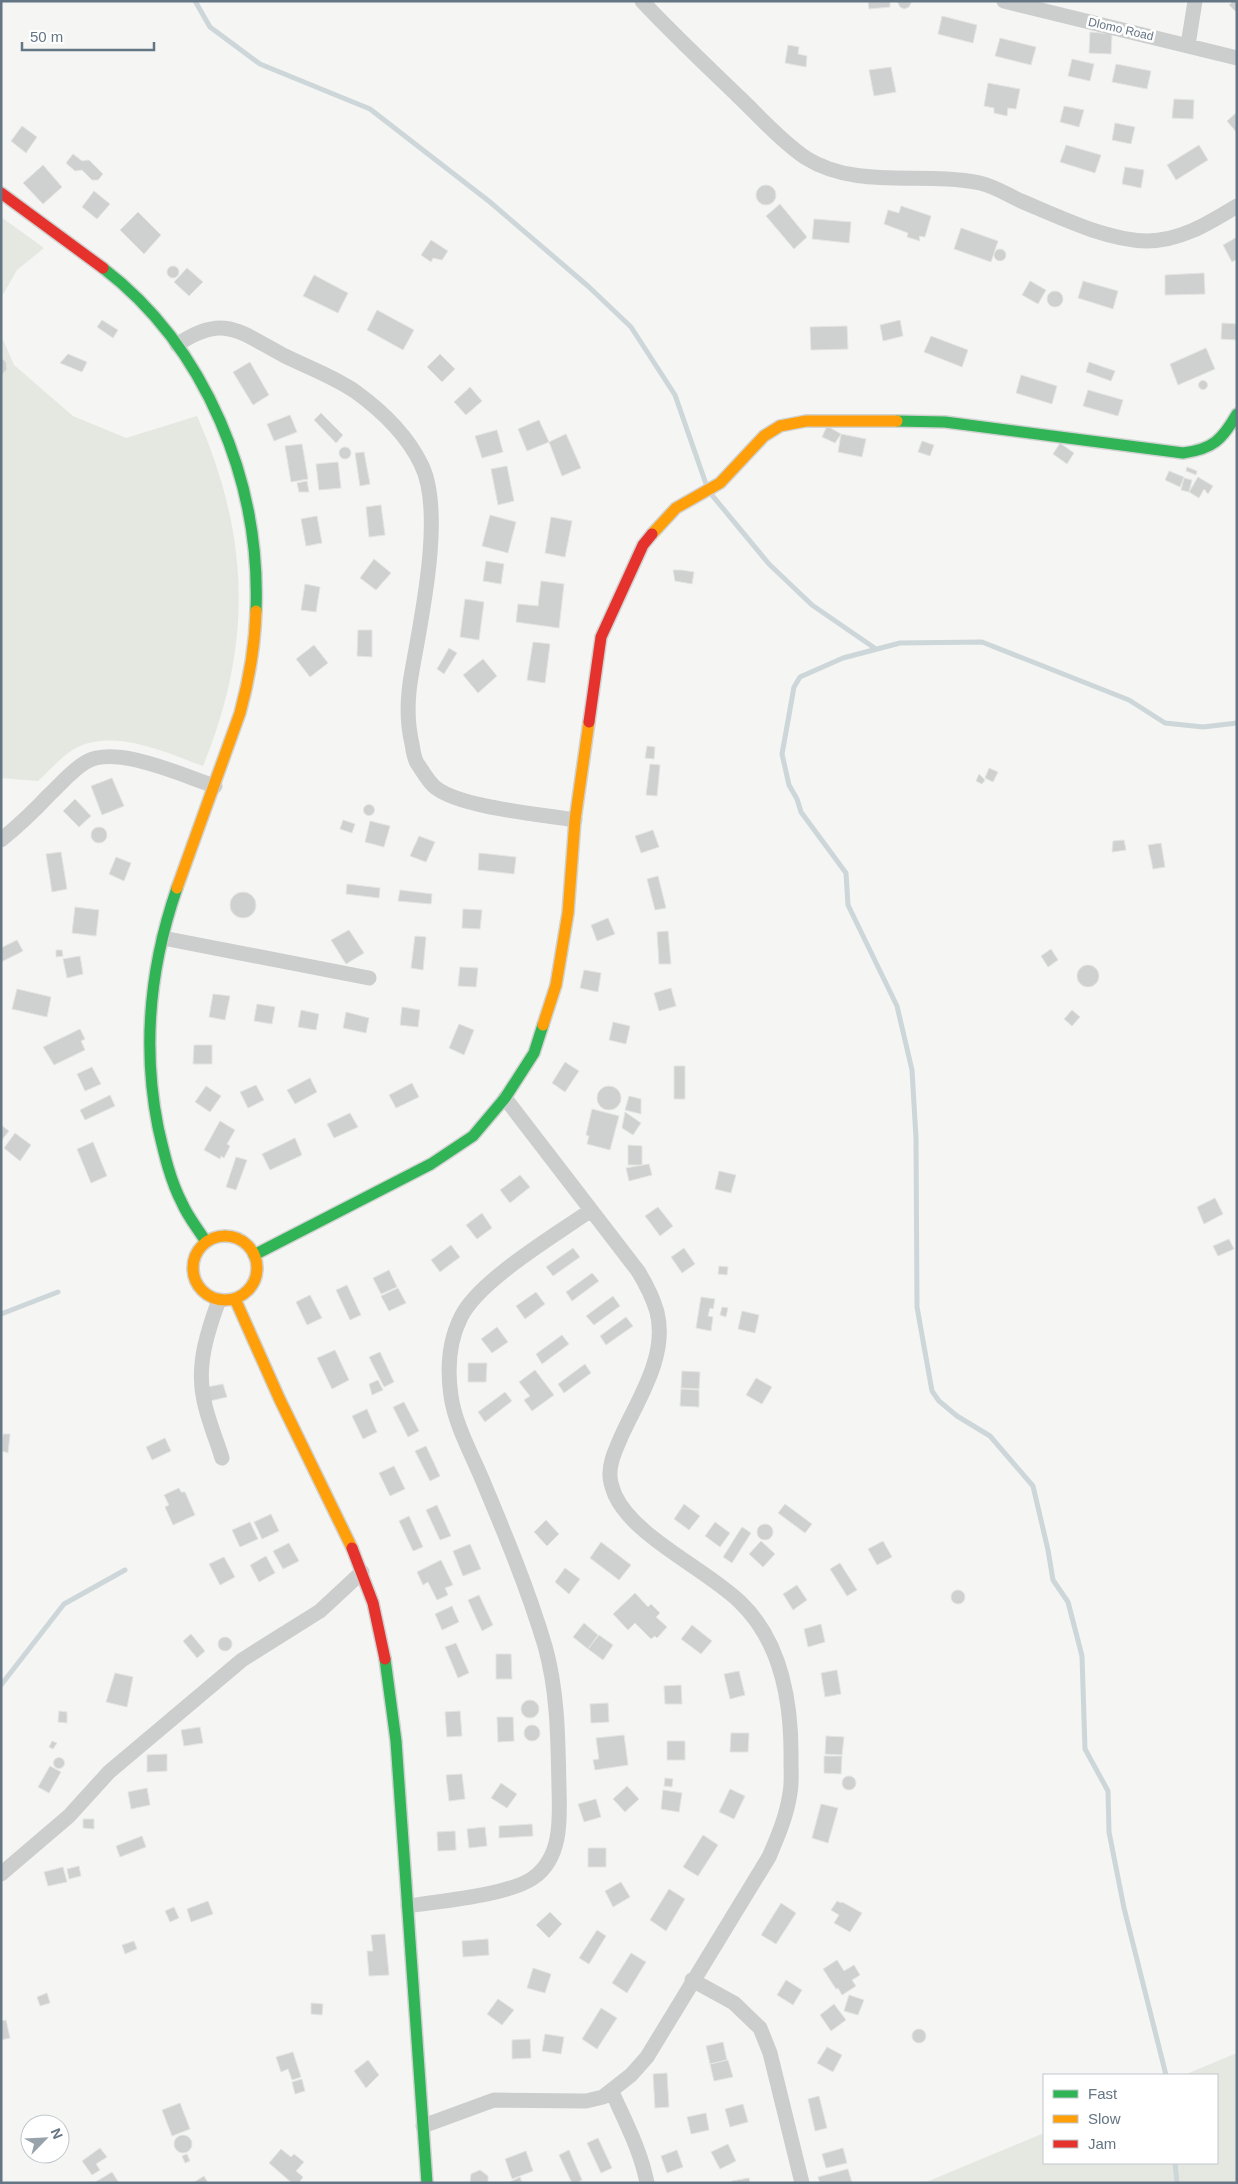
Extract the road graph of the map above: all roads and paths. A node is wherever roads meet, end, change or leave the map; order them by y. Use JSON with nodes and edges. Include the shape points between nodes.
{"nodes":[{"id":1,"x":642,"y":1,"type":"edge"},
{"id":2,"x":1004,"y":1,"type":"edge"},
{"id":3,"x":1195,"y":1,"type":"edge"},
{"id":4,"x":1188,"y":45,"type":"junction"},
{"id":5,"x":1237,"y":58,"type":"edge"},
{"id":6,"x":1,"y":193,"type":"edge"},
{"id":7,"x":1237,"y":206,"type":"edge"},
{"id":8,"x":177,"y":345,"type":"junction"},
{"id":9,"x":1237,"y":414,"type":"edge"},
{"id":10,"x":215,"y":786,"type":"junction"},
{"id":11,"x":575,"y":820,"type":"junction"},
{"id":12,"x":1,"y":840,"type":"edge"},
{"id":13,"x":163,"y":938,"type":"junction"},
{"id":14,"x":369,"y":978,"type":"dead end"},
{"id":15,"x":505,"y":1098,"type":"junction"},
{"id":16,"x":591,"y":1210,"type":"junction"},
{"id":17,"x":206,"y":1242,"type":"junction"},
{"id":18,"x":254,"y":1254,"type":"junction"},
{"id":19,"x":235,"y":1299,"type":"junction"},
{"id":20,"x":219,"y":1300,"type":"junction"},
{"id":21,"x":222,"y":1458,"type":"dead end"},
{"id":22,"x":362,"y":1572,"type":"junction"},
{"id":23,"x":1,"y":1874,"type":"edge"},
{"id":24,"x":408,"y":1906,"type":"junction"},
{"id":25,"x":692,"y":1980,"type":"junction"},
{"id":26,"x":612,"y":2092,"type":"junction"},
{"id":27,"x":423,"y":2126,"type":"junction"},
{"id":28,"x":427,"y":2183,"type":"edge"},
{"id":29,"x":647,"y":2183,"type":"edge"},
{"id":30,"x":802,"y":2183,"type":"edge"}],
"edges":[{"from":1,"to":7,"type":"street","via":[[772,130],[806,158],[830,170],[862,176],[982,184],[1124,240],[1171,238],[1199,229]]},
{"from":2,"to":4,"type":"street","name":"Dlomo Road"},
{"from":3,"to":4,"type":"street"},
{"from":4,"to":5,"type":"street","name":"Dlomo Road"},
{"from":6,"to":8,"type":"street","via":[[122,282]]},
{"from":8,"to":10,"type":"street","via":[[213,405],[233,455],[244,492],[255,557],[256,622],[251,662],[238,718]]},
{"from":8,"to":11,"type":"street","via":[[214,326],[237,330],[355,391],[394,425],[422,465],[431,521],[429,562],[407,700],[408,726],[416,761],[435,787],[464,802]]},
{"from":9,"to":11,"type":"street","via":[[1225,436],[1216,443],[1199,451],[1183,453],[945,422],[806,421],[780,426],[764,436],[720,483],[676,508],[643,545],[601,637]]},
{"from":10,"to":12,"type":"street","via":[[139,760],[104,756],[88,761],[74,771]]},
{"from":10,"to":13,"type":"street","via":[[182,874]]},
{"from":11,"to":15,"type":"street","via":[[568,913],[556,985],[534,1053]]},
{"from":13,"to":14,"type":"street"},
{"from":13,"to":17,"type":"street","via":[[151,1007],[150,1056],[155,1112],[167,1163],[179,1195]]},
{"from":15,"to":16,"type":"street"},
{"from":15,"to":18,"type":"street","via":[[473,1136],[431,1164]]},
{"from":16,"to":24,"type":"street","via":[[483,1289],[460,1318],[450,1354],[451,1398],[546,1649],[556,1697],[560,1820],[556,1845],[548,1864],[534,1878],[516,1887]]},
{"from":16,"to":25,"type":"street","via":[[638,1271],[657,1314],[655,1358],[647,1384],[614,1453],[610,1477],[615,1494],[623,1510],[651,1537],[740,1602],[762,1629],[779,1664],[787,1696],[792,1742],[790,1792],[783,1822],[768,1856]]},
{"from":17,"to":18,"type":"street","via":[[221,1236],[237,1238],[246,1243]]},
{"from":17,"to":20,"type":"street","via":[[198,1250],[192,1270],[200,1290]]},
{"from":18,"to":19,"type":"street","via":[[257,1272],[254,1282],[248,1291]]},
{"from":19,"to":20,"type":"street"},
{"from":19,"to":22,"type":"street"},
{"from":20,"to":21,"type":"street","via":[[208,1329],[201,1366],[203,1395]]},
{"from":22,"to":23,"type":"street","via":[[320,1612],[242,1660],[109,1772],[69,1816]]},
{"from":22,"to":24,"type":"street","via":[[383,1647],[396,1741]]},
{"from":24,"to":27,"type":"street"},
{"from":25,"to":26,"type":"street","via":[[647,2057]]},
{"from":25,"to":30,"type":"street","via":[[734,2003],[760,2028],[770,2053]]},
{"from":26,"to":27,"type":"street","via":[[586,2101],[494,2100]]},
{"from":26,"to":29,"type":"street","via":[[634,2142]]},
{"from":27,"to":28,"type":"street"}]}
